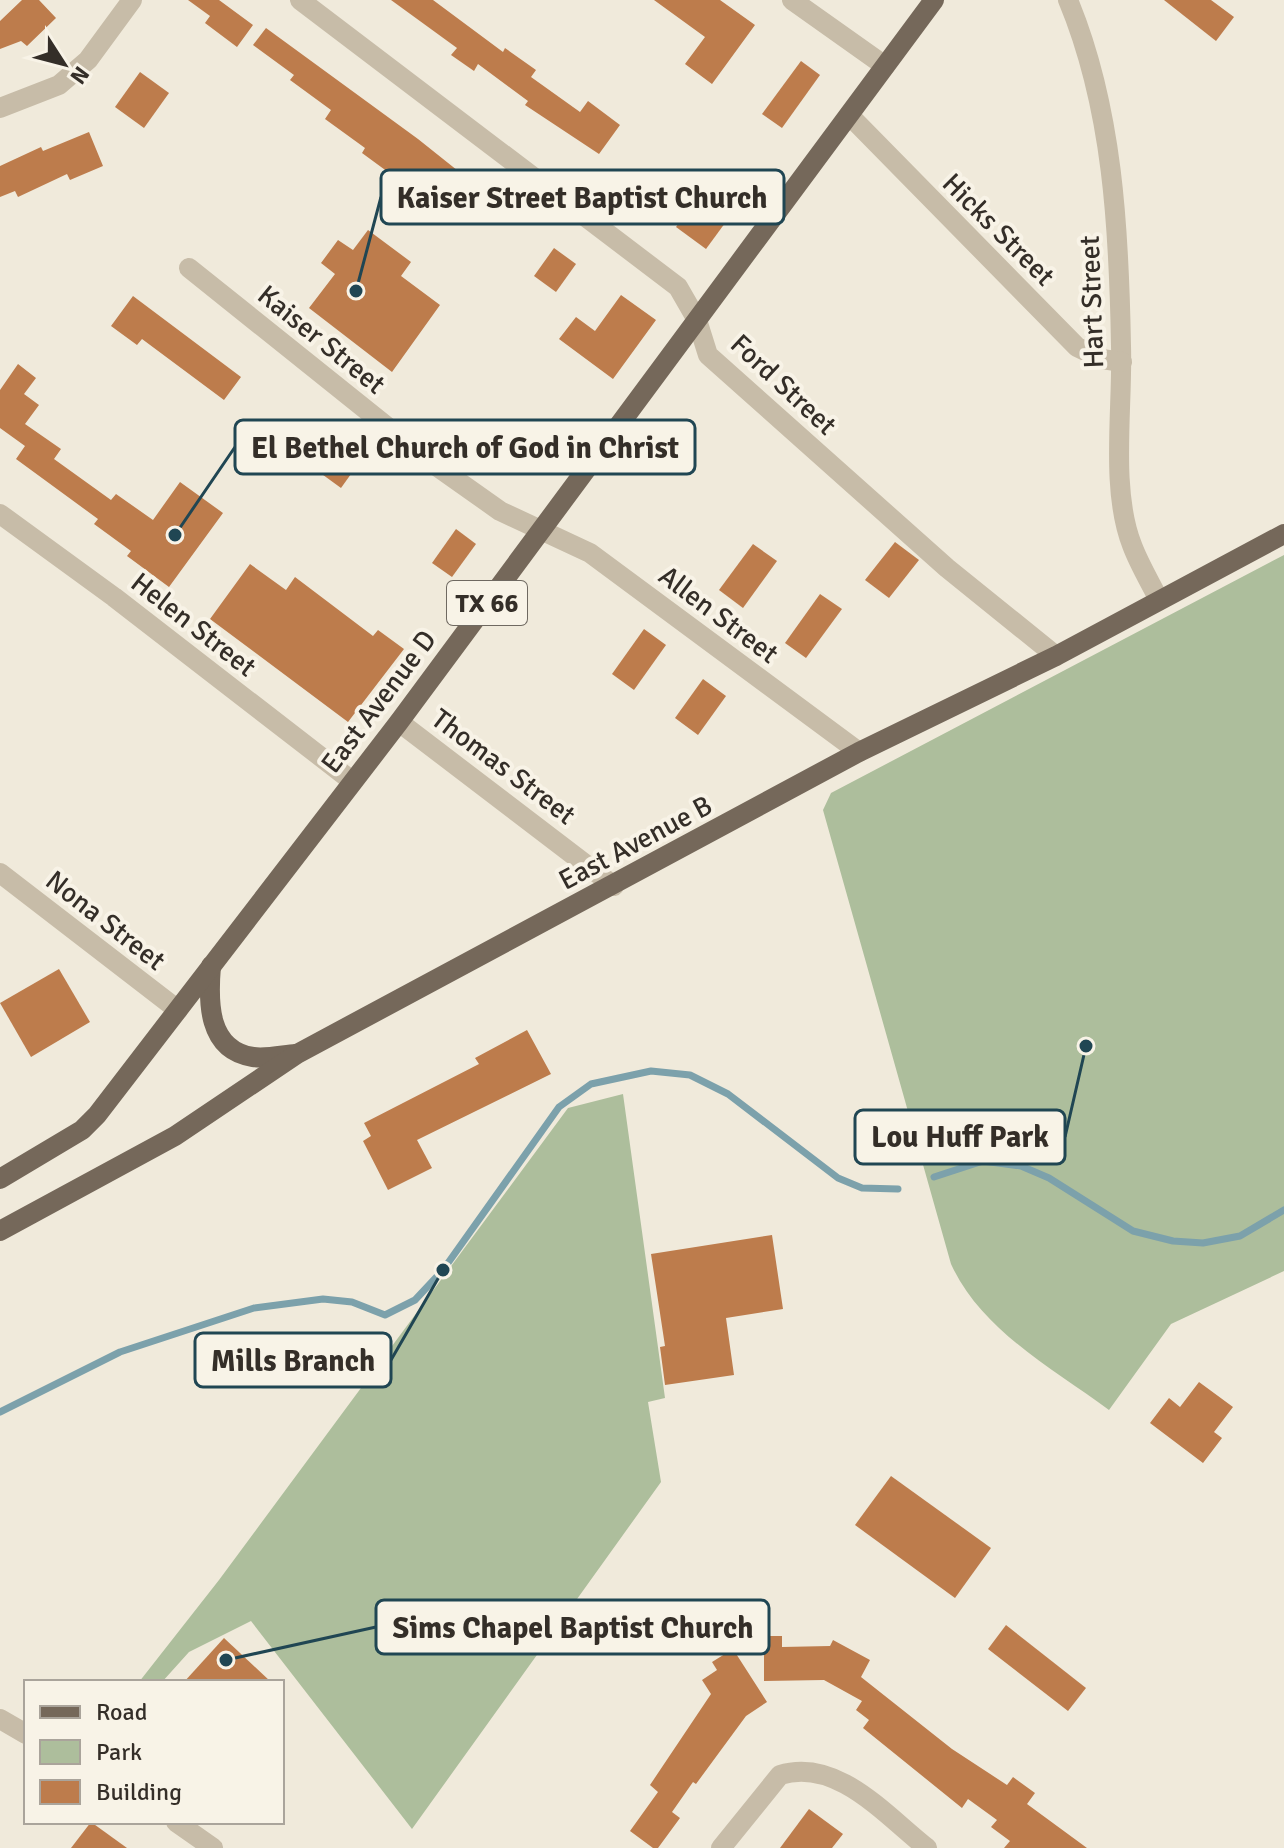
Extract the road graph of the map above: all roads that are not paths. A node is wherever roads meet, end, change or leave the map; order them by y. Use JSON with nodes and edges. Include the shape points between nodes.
{"nodes":[{"id":1,"x":132,"y":0,"type":"edge"},
{"id":2,"x":300,"y":0,"type":"edge"},
{"id":3,"x":792,"y":0,"type":"edge"},
{"id":4,"x":934,"y":0,"type":"edge"},
{"id":5,"x":1068,"y":0,"type":"edge"},
{"id":6,"x":885,"y":66,"type":"junction"},
{"id":7,"x":0,"y":108,"type":"edge"},
{"id":8,"x":849,"y":115,"type":"junction"},
{"id":9,"x":189,"y":268,"type":"dead end"},
{"id":10,"x":697,"y":320,"type":"junction"},
{"id":11,"x":1122,"y":362,"type":"junction"},
{"id":12,"x":0,"y":514,"type":"edge"},
{"id":13,"x":539,"y":532,"type":"junction"},
{"id":14,"x":1284,"y":534,"type":"edge"},
{"id":15,"x":1159,"y":600,"type":"junction"},
{"id":16,"x":1056,"y":656,"type":"junction"},
{"id":17,"x":399,"y":722,"type":"junction"},
{"id":18,"x":859,"y":752,"type":"junction"},
{"id":19,"x":352,"y":781,"type":"junction"},
{"id":20,"x":0,"y":873,"type":"edge"},
{"id":21,"x":614,"y":886,"type":"junction"},
{"id":22,"x":211,"y":966,"type":"junction"},
{"id":23,"x":178,"y":1010,"type":"junction"},
{"id":24,"x":297,"y":1054,"type":"junction"},
{"id":25,"x":4,"y":1177,"type":"edge"},
{"id":26,"x":0,"y":1231,"type":"edge"},
{"id":27,"x":0,"y":1719,"type":"edge"},
{"id":28,"x":24,"y":1733,"type":"edge"},
{"id":29,"x":184,"y":1834,"type":"edge"},
{"id":30,"x":213,"y":1848,"type":"edge"},
{"id":31,"x":721,"y":1848,"type":"edge"},
{"id":32,"x":927,"y":1848,"type":"edge"}],
"edges":[{"from":1,"to":7,"type":"street","via":[[88,60],[59,85]]},
{"from":2,"to":10,"type":"street","name":"Ford Street","via":[[678,287]]},
{"from":3,"to":6,"type":"street"},
{"from":4,"to":6,"type":"main road","name":"East Avenue D","number":"TX 66"},
{"from":5,"to":11,"type":"street","name":"Hart Street","via":[[1082,33],[1113,182]]},
{"from":6,"to":8,"type":"main road","name":"East Avenue D","number":"TX 66"},
{"from":8,"to":10,"type":"main road","name":"East Avenue D","number":"TX 66"},
{"from":8,"to":11,"type":"street","name":"Hicks Street","via":[[1077,347]]},
{"from":9,"to":13,"type":"street","name":"Kaiser Street","via":[[435,465]]},
{"from":10,"to":13,"type":"main road","name":"East Avenue D","number":"TX 66"},
{"from":10,"to":16,"type":"street","name":"Ford Street","via":[[708,355],[947,568]]},
{"from":11,"to":15,"type":"street","name":"Hart Street","via":[[1123,507],[1131,544]]},
{"from":12,"to":19,"type":"street","name":"Helen Street"},
{"from":13,"to":17,"type":"main road","name":"East Avenue D","number":"TX 66"},
{"from":13,"to":18,"type":"street","name":"Allen Street","via":[[590,553]]},
{"from":14,"to":15,"type":"main road","name":"East Avenue B"},
{"from":15,"to":16,"type":"main road","name":"East Avenue B"},
{"from":16,"to":18,"type":"main road","name":"East Avenue B"},
{"from":17,"to":19,"type":"main road","name":"East Avenue D","number":"TX 66"},
{"from":17,"to":21,"type":"street","name":"Thomas Street"},
{"from":18,"to":21,"type":"main road","name":"East Avenue B"},
{"from":19,"to":22,"type":"main road","name":"East Avenue D","number":"TX 66"},
{"from":20,"to":23,"type":"street","name":"Nona Street"},
{"from":21,"to":24,"type":"main road","name":"East Avenue B"},
{"from":22,"to":23,"type":"main road","name":"East Avenue D","number":"TX 66"},
{"from":22,"to":24,"type":"main road","via":[[210,1018],[221,1038],[252,1057]]},
{"from":23,"to":25,"type":"main road","name":"East Avenue D","number":"TX 66","via":[[89,1123]]},
{"from":24,"to":26,"type":"main road","name":"East Avenue B","via":[[175,1136]]},
{"from":27,"to":28,"type":"street"},
{"from":29,"to":30,"type":"street"},
{"from":31,"to":32,"type":"street","via":[[780,1775],[812,1770],[841,1780]]}]}
